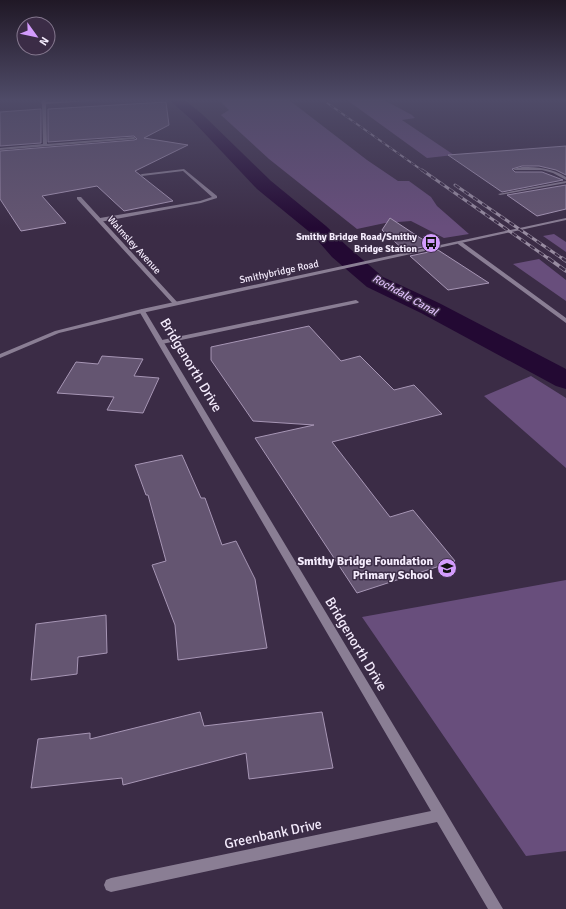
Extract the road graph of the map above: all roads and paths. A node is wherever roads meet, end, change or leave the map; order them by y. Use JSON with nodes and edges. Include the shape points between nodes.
{"nodes":[{"id":1,"x":78,"y":142,"type":"edge"},
{"id":2,"x":45,"y":145,"type":"joint"},
{"id":3,"x":0,"y":149,"type":"edge"},
{"id":4,"x":515,"y":170,"type":"dead end"},
{"id":5,"x":142,"y":175,"type":"dead end"},
{"id":6,"x":566,"y":180,"type":"edge"},
{"id":7,"x":500,"y":194,"type":"dead end"},
{"id":8,"x":79,"y":198,"type":"dead end"},
{"id":9,"x":566,"y":219,"type":"edge"},
{"id":10,"x":100,"y":220,"type":"junction"},
{"id":11,"x":460,"y":243,"type":"junction"},
{"id":12,"x":356,"y":302,"type":"dead end"},
{"id":13,"x":176,"y":304,"type":"junction"},
{"id":14,"x":142,"y":311,"type":"junction"},
{"id":15,"x":566,"y":321,"type":"edge"},
{"id":16,"x":162,"y":342,"type":"junction"},
{"id":17,"x":0,"y":356,"type":"edge"},
{"id":18,"x":441,"y":814,"type":"junction"},
{"id":19,"x":111,"y":885,"type":"dead end"},
{"id":20,"x":496,"y":909,"type":"edge"}],
"edges":[{"from":1,"to":2,"type":"street"},
{"from":2,"to":3,"type":"street"},
{"from":4,"to":6,"type":"street","via":[[542,169]]},
{"from":5,"to":10,"type":"street","via":[[184,170],[216,198]]},
{"from":6,"to":7,"type":"street"},
{"from":8,"to":10,"type":"street","name":"Walmsley Avenue"},
{"from":9,"to":11,"type":"street","name":"Smithybridge Road"},
{"from":10,"to":13,"type":"street","name":"Walmsley Avenue"},
{"from":11,"to":13,"type":"street","name":"Smithybridge Road"},
{"from":11,"to":15,"type":"street"},
{"from":12,"to":16,"type":"street"},
{"from":13,"to":14,"type":"street","name":"Smithybridge Road"},
{"from":14,"to":16,"type":"street","name":"Bridgenorth Drive"},
{"from":14,"to":17,"type":"street","name":"Smithybridge Road","via":[[57,332]]},
{"from":16,"to":18,"type":"street","name":"Bridgenorth Drive"},
{"from":18,"to":19,"type":"street","name":"Greenbank Drive"},
{"from":18,"to":20,"type":"street","name":"Bridgenorth Drive"}]}
